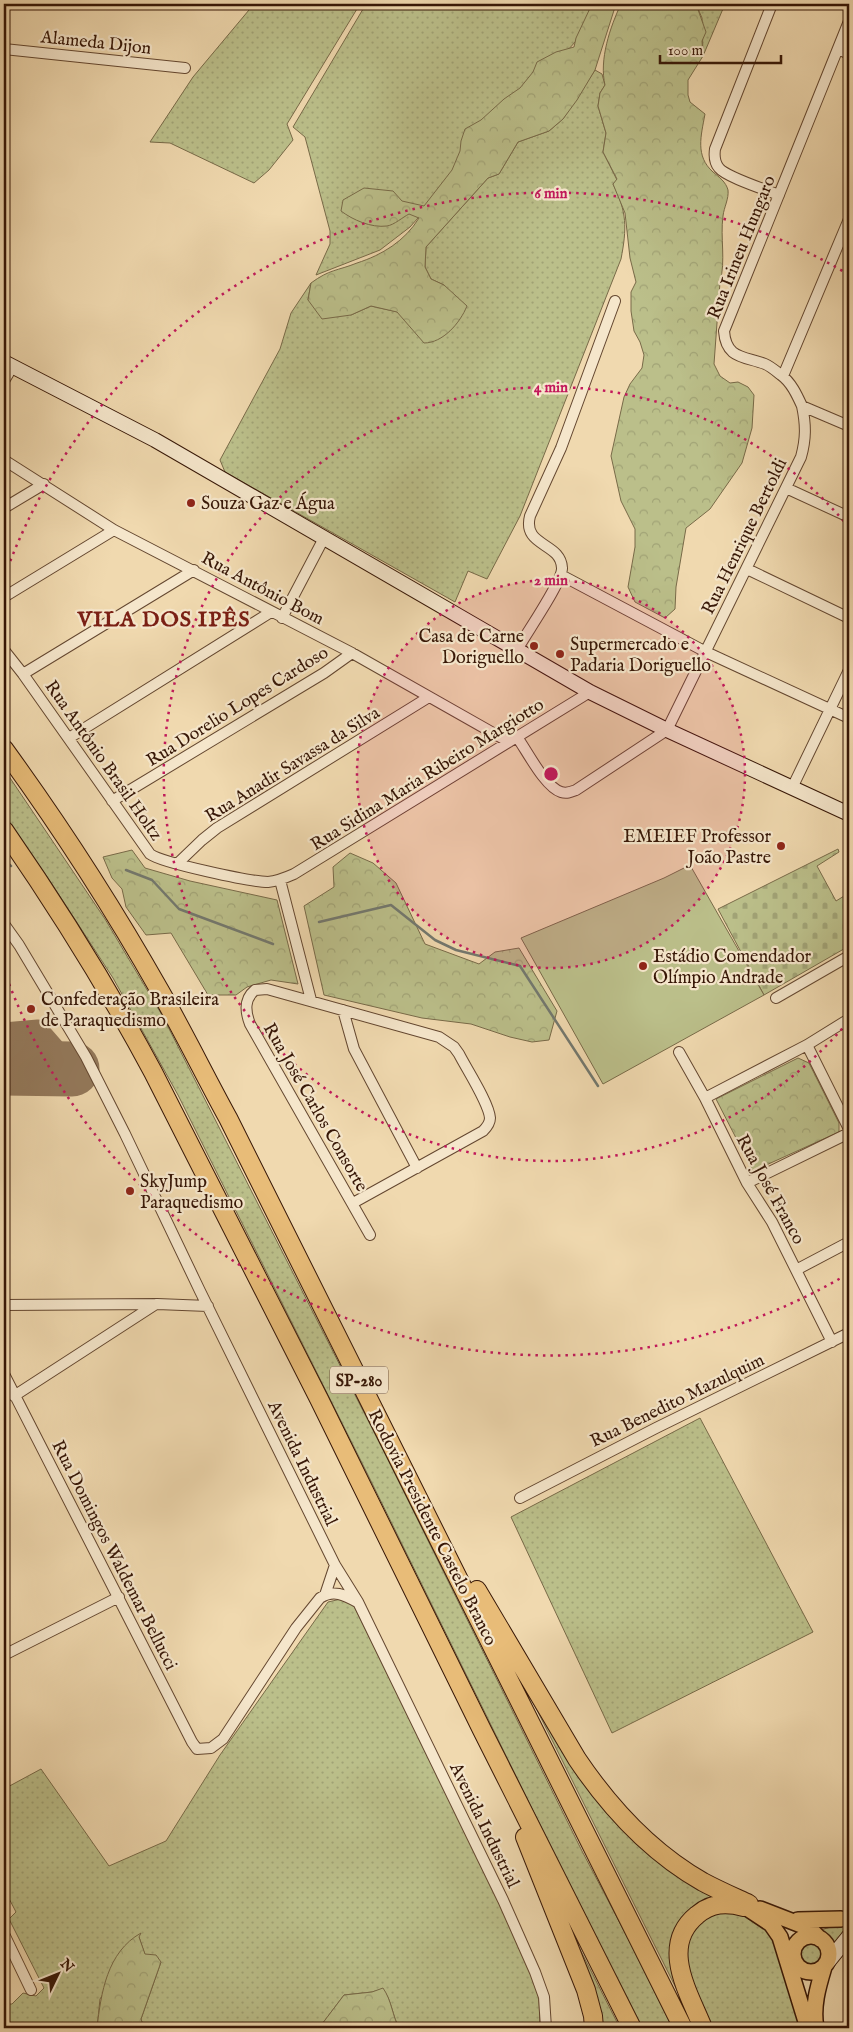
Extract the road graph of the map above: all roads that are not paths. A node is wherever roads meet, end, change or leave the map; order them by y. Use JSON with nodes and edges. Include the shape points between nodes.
{"nodes":[{"id":1,"x":772,"y":4,"type":"edge"},
{"id":2,"x":849,"y":21,"type":"edge"},
{"id":3,"x":4,"y":49,"type":"edge"},
{"id":4,"x":838,"y":49,"type":"junction"},
{"id":5,"x":849,"y":54,"type":"edge"},
{"id":6,"x":185,"y":68,"type":"dead end"},
{"id":7,"x":779,"y":195,"type":"junction"},
{"id":8,"x":849,"y":219,"type":"edge"},
{"id":9,"x":615,"y":301,"type":"dead end"},
{"id":10,"x":8,"y":364,"type":"edge"},
{"id":11,"x":783,"y":376,"type":"junction"},
{"id":12,"x":4,"y":381,"type":"edge"},
{"id":13,"x":802,"y":406,"type":"junction"},
{"id":14,"x":849,"y":426,"type":"edge"},
{"id":15,"x":4,"y":460,"type":"edge"},
{"id":16,"x":44,"y":484,"type":"junction"},
{"id":17,"x":786,"y":488,"type":"junction"},
{"id":18,"x":4,"y":508,"type":"edge"},
{"id":19,"x":849,"y":517,"type":"edge"},
{"id":20,"x":114,"y":530,"type":"junction"},
{"id":21,"x":324,"y":538,"type":"junction"},
{"id":22,"x":747,"y":569,"type":"junction"},
{"id":23,"x":194,"y":570,"type":"junction"},
{"id":24,"x":561,"y":575,"type":"junction"},
{"id":25,"x":4,"y":597,"type":"edge"},
{"id":26,"x":271,"y":612,"type":"junction"},
{"id":27,"x":282,"y":618,"type":"junction"},
{"id":28,"x":849,"y":618,"type":"edge"},
{"id":29,"x":4,"y":650,"type":"edge"},
{"id":30,"x":517,"y":650,"type":"junction"},
{"id":31,"x":706,"y":652,"type":"junction"},
{"id":32,"x":352,"y":653,"type":"junction"},
{"id":33,"x":849,"y":670,"type":"edge"},
{"id":34,"x":23,"y":674,"type":"junction"},
{"id":35,"x":590,"y":692,"type":"junction"},
{"id":36,"x":429,"y":697,"type":"junction"},
{"id":37,"x":830,"y":710,"type":"junction"},
{"id":38,"x":849,"y":718,"type":"edge"},
{"id":39,"x":667,"y":730,"type":"junction"},
{"id":40,"x":68,"y":738,"type":"junction"},
{"id":41,"x":513,"y":740,"type":"junction"},
{"id":42,"x":4,"y":749,"type":"edge"},
{"id":43,"x":792,"y":788,"type":"junction"},
{"id":44,"x":112,"y":801,"type":"junction"},
{"id":45,"x":849,"y":814,"type":"edge"},
{"id":46,"x":4,"y":830,"type":"edge"},
{"id":47,"x":177,"y":864,"type":"junction"},
{"id":48,"x":280,"y":880,"type":"junction"},
{"id":49,"x":4,"y":924,"type":"edge"},
{"id":50,"x":849,"y":956,"type":"edge"},
{"id":51,"x":776,"y":998,"type":"dead end"},
{"id":52,"x":311,"y":1000,"type":"junction"},
{"id":53,"x":343,"y":1010,"type":"junction"},
{"id":54,"x":849,"y":1019,"type":"edge"},
{"id":55,"x":807,"y":1045,"type":"junction"},
{"id":56,"x":679,"y":1052,"type":"dead end"},
{"id":57,"x":705,"y":1098,"type":"junction"},
{"id":58,"x":849,"y":1129,"type":"edge"},
{"id":59,"x":849,"y":1133,"type":"edge"},
{"id":60,"x":417,"y":1168,"type":"junction"},
{"id":61,"x":747,"y":1183,"type":"junction"},
{"id":62,"x":353,"y":1203,"type":"junction"},
{"id":63,"x":370,"y":1235,"type":"dead end"},
{"id":64,"x":849,"y":1242,"type":"edge"},
{"id":65,"x":796,"y":1270,"type":"junction"},
{"id":66,"x":156,"y":1304,"type":"junction"},
{"id":67,"x":4,"y":1305,"type":"edge"},
{"id":68,"x":208,"y":1306,"type":"junction"},
{"id":69,"x":849,"y":1333,"type":"edge"},
{"id":70,"x":832,"y":1342,"type":"junction"},
{"id":71,"x":4,"y":1374,"type":"edge"},
{"id":72,"x":14,"y":1396,"type":"junction"},
{"id":73,"x":415,"y":1491,"type":"junction"},
{"id":74,"x":520,"y":1498,"type":"dead end"},
{"id":75,"x":336,"y":1565,"type":"junction"},
{"id":76,"x":325,"y":1595,"type":"junction"},
{"id":77,"x":118,"y":1596,"type":"junction"},
{"id":78,"x":358,"y":1602,"type":"junction"},
{"id":79,"x":4,"y":1655,"type":"edge"},
{"id":80,"x":482,"y":1730,"type":"junction"},
{"id":81,"x":748,"y":1906,"type":"junction"},
{"id":82,"x":845,"y":1917,"type":"edge"},
{"id":83,"x":789,"y":1920,"type":"junction"},
{"id":84,"x":4,"y":1934,"type":"edge"},
{"id":85,"x":813,"y":1935,"type":"junction"},
{"id":86,"x":849,"y":1936,"type":"edge"},
{"id":87,"x":789,"y":1952,"type":"junction"},
{"id":88,"x":826,"y":1964,"type":"junction"},
{"id":89,"x":31,"y":1990,"type":"dead end"},
{"id":90,"x":546,"y":2028,"type":"edge"},
{"id":91,"x":594,"y":2028,"type":"edge"},
{"id":92,"x":632,"y":2028,"type":"edge"},
{"id":93,"x":683,"y":2028,"type":"edge"},
{"id":94,"x":703,"y":2028,"type":"edge"},
{"id":95,"x":808,"y":2028,"type":"edge"},
{"id":96,"x":816,"y":2028,"type":"edge"}],
"edges":[{"from":1,"to":7,"type":"street","via":[[714,156],[724,172]]},
{"from":2,"to":4,"type":"street","name":"Rua Irineu Hungaro"},
{"from":3,"to":6,"type":"street","name":"Alameda Dijon"},
{"from":4,"to":5,"type":"street"},
{"from":4,"to":7,"type":"street","name":"Rua Irineu Hungaro"},
{"from":7,"to":11,"type":"street","name":"Rua Irineu Hungaro","via":[[724,331],[724,339],[732,352],[766,364]]},
{"from":8,"to":11,"type":"street"},
{"from":9,"to":24,"type":"street","via":[[561,448],[528,522],[535,539],[560,559]]},
{"from":10,"to":12,"type":"street"},
{"from":10,"to":21,"type":"main road","via":[[150,437]]},
{"from":11,"to":13,"type":"street","name":"Rua Irineu Hungaro"},
{"from":13,"to":14,"type":"street"},
{"from":13,"to":17,"type":"street","name":"Rua Henrique Bertoldi","via":[[806,442]]},
{"from":15,"to":16,"type":"street","name":"Rua Antônio Bom"},
{"from":16,"to":18,"type":"street"},
{"from":16,"to":20,"type":"street","name":"Rua Antônio Bom"},
{"from":17,"to":19,"type":"street"},
{"from":17,"to":22,"type":"street","name":"Rua Henrique Bertoldi"},
{"from":20,"to":23,"type":"street","name":"Rua Antônio Bom"},
{"from":20,"to":25,"type":"street"},
{"from":21,"to":27,"type":"street"},
{"from":21,"to":30,"type":"main road"},
{"from":22,"to":28,"type":"street"},
{"from":22,"to":31,"type":"street","name":"Rua Henrique Bertoldi"},
{"from":23,"to":26,"type":"street","name":"Rua Antônio Bom"},
{"from":23,"to":34,"type":"street"},
{"from":24,"to":30,"type":"street"},
{"from":24,"to":31,"type":"street"},
{"from":26,"to":27,"type":"street","name":"Rua Antônio Bom"},
{"from":26,"to":40,"type":"street"},
{"from":27,"to":32,"type":"street","name":"Rua Antônio Bom"},
{"from":29,"to":34,"type":"street","name":"Rua Antônio Brasil Holtz"},
{"from":30,"to":35,"type":"main road"},
{"from":31,"to":37,"type":"street"},
{"from":31,"to":39,"type":"street","name":"Rua Henrique Bertoldi"},
{"from":32,"to":36,"type":"street","name":"Rua Antônio Bom"},
{"from":32,"to":44,"type":"street","name":"Rua Dorelio Lopes Cardoso"},
{"from":33,"to":37,"type":"street"},
{"from":34,"to":40,"type":"street","name":"Rua Antônio Brasil Holtz"},
{"from":35,"to":39,"type":"main road"},
{"from":35,"to":41,"type":"street","name":"Rua Sidina Maria Ribeiro Margiotto"},
{"from":36,"to":41,"type":"street","name":"Rua Antônio Bom"},
{"from":36,"to":47,"type":"street","name":"Rua Anadir Savassa da Silva","via":[[217,828]]},
{"from":37,"to":38,"type":"street"},
{"from":37,"to":43,"type":"street"},
{"from":39,"to":41,"type":"street","via":[[584,785],[565,793],[558,791],[544,777]]},
{"from":39,"to":43,"type":"main road"},
{"from":40,"to":44,"type":"street","name":"Rua Antônio Brasil Holtz"},
{"from":41,"to":48,"type":"street","name":"Rua Sidina Maria Ribeiro Margiotto","via":[[310,865]]},
{"from":42,"to":73,"type":"highway","name":"Rodovia Presidente Castelo Branco","number":"SP-280","via":[[92,880],[160,992],[228,1118]]},
{"from":43,"to":45,"type":"main road"},
{"from":44,"to":47,"type":"street","name":"Rua Antônio Brasil Holtz","via":[[150,854]]},
{"from":46,"to":80,"type":"highway","number":"SP-280","via":[[69,927],[153,1072]]},
{"from":47,"to":48,"type":"street","name":"Rua Antônio Brasil Holtz","via":[[260,881]]},
{"from":48,"to":52,"type":"street"},
{"from":49,"to":68,"type":"street","name":"Avenida Industrial","via":[[86,1058]]},
{"from":50,"to":51,"type":"street"},
{"from":52,"to":53,"type":"street"},
{"from":52,"to":62,"type":"street","name":"Rua José Carlos Consorte","via":[[259,988],[248,997],[246,1008],[250,1024]]},
{"from":53,"to":60,"type":"street","via":[[354,1049]]},
{"from":53,"to":60,"type":"street","via":[[432,1034],[447,1042],[458,1054],[490,1115],[483,1131]]},
{"from":54,"to":55,"type":"street"},
{"from":55,"to":57,"type":"street"},
{"from":55,"to":58,"type":"street"},
{"from":56,"to":57,"type":"street","name":"Rua José Franco"},
{"from":57,"to":61,"type":"street","name":"Rua José Franco"},
{"from":59,"to":61,"type":"street"},
{"from":60,"to":62,"type":"street"},
{"from":61,"to":65,"type":"street","name":"Rua José Franco","via":[[772,1222]]},
{"from":62,"to":63,"type":"street","name":"Rua José Carlos Consorte"},
{"from":64,"to":65,"type":"street"},
{"from":65,"to":70,"type":"street","name":"Rua José Franco"},
{"from":66,"to":67,"type":"street"},
{"from":66,"to":68,"type":"street"},
{"from":66,"to":72,"type":"street"},
{"from":68,"to":75,"type":"street","name":"Avenida Industrial"},
{"from":69,"to":70,"type":"street","name":"Rua Benedito Mazulquim"},
{"from":70,"to":74,"type":"street","name":"Rua Benedito Mazulquim"},
{"from":71,"to":72,"type":"street","name":"Rua Domingos Waldemar Bellucci"},
{"from":72,"to":77,"type":"street","name":"Rua Domingos Waldemar Bellucci"},
{"from":73,"to":81,"type":"highway","via":[[590,1779],[631,1826],[668,1859]]},
{"from":73,"to":93,"type":"highway","name":"Rodovia Presidente Castelo Branco","number":"SP-280"},
{"from":75,"to":76,"type":"street"},
{"from":75,"to":78,"type":"street","name":"Avenida Industrial"},
{"from":76,"to":77,"type":"street","name":"Rua Domingos Waldemar Bellucci","via":[[296,1628],[223,1739],[211,1748],[199,1750]]},
{"from":76,"to":78,"type":"street","via":[[340,1594]]},
{"from":77,"to":79,"type":"street"},
{"from":78,"to":90,"type":"street","name":"Avenida Industrial","via":[[531,1963],[544,1997]]},
{"from":80,"to":91,"type":"highway","via":[[586,1990]]},
{"from":80,"to":92,"type":"highway","number":"SP-280"},
{"from":81,"to":83,"type":"main road"},
{"from":81,"to":87,"type":"main road","via":[[771,1924]]},
{"from":81,"to":94,"type":"highway","via":[[728,1904],[702,1910],[682,1934],[678,1951],[680,1970]]},
{"from":82,"to":83,"type":"main road"},
{"from":82,"to":85,"type":"main road"},
{"from":83,"to":85,"type":"main road"},
{"from":84,"to":89,"type":"street"},
{"from":85,"to":87,"type":"main road","via":[[796,1943],[793,1953]]},
{"from":85,"to":88,"type":"main road","via":[[828,1946]]},
{"from":86,"to":88,"type":"main road"},
{"from":87,"to":88,"type":"main road","via":[[804,1971],[814,1972]]},
{"from":87,"to":95,"type":"main road","via":[[792,1975]]},
{"from":88,"to":96,"type":"main road","via":[[815,2002]]}]}
